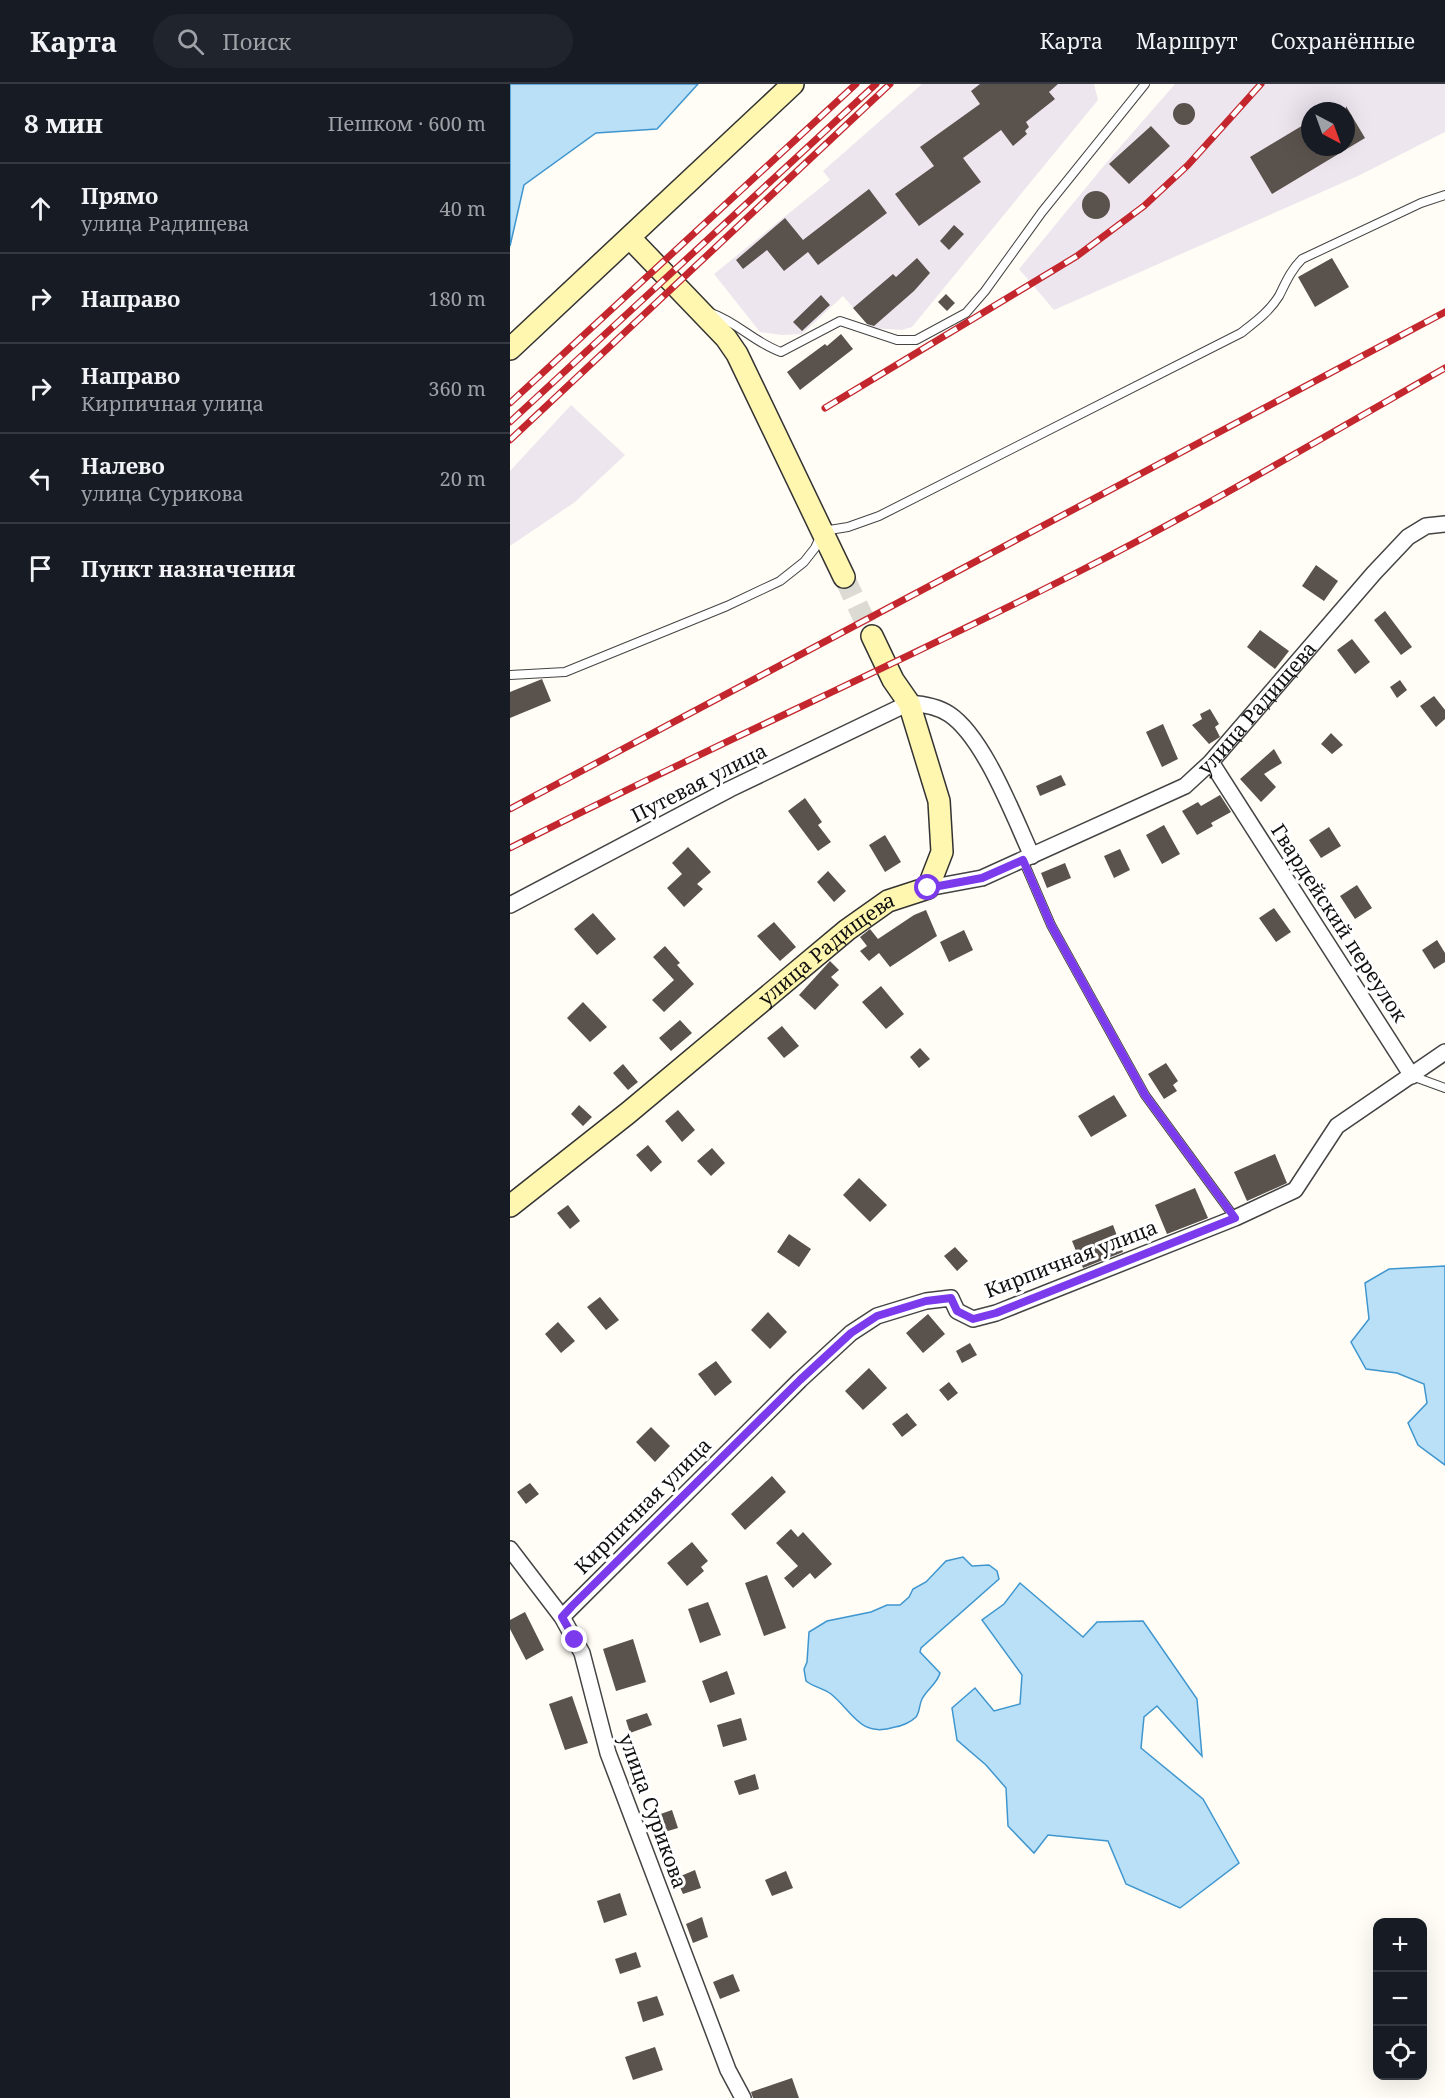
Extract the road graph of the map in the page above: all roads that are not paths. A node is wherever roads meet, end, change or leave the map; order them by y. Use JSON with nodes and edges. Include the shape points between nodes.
{"nodes":[{"id":1,"x":793,"y":84,"type":"edge"},
{"id":2,"x":1145,"y":84,"type":"edge"},
{"id":3,"x":1445,"y":195,"type":"edge"},
{"id":4,"x":630,"y":238,"type":"junction"},
{"id":5,"x":699,"y":309,"type":"junction"},
{"id":6,"x":510,"y":349,"type":"edge"},
{"id":7,"x":1445,"y":524,"type":"edge"},
{"id":8,"x":823,"y":531,"type":"junction"},
{"id":9,"x":844,"y":577,"type":"tunnel mouth"},
{"id":10,"x":873,"y":636,"type":"tunnel mouth"},
{"id":11,"x":510,"y":675,"type":"edge"},
{"id":12,"x":909,"y":703,"type":"junction"},
{"id":13,"x":1211,"y":762,"type":"junction"},
{"id":14,"x":1028,"y":858,"type":"junction"},
{"id":15,"x":928,"y":888,"type":"junction"},
{"id":16,"x":510,"y":905,"type":"edge"},
{"id":17,"x":1445,"y":1052,"type":"edge"},
{"id":18,"x":1412,"y":1076,"type":"junction"},
{"id":19,"x":1445,"y":1088,"type":"edge"},
{"id":20,"x":510,"y":1206,"type":"edge"},
{"id":21,"x":1235,"y":1218,"type":"junction"},
{"id":22,"x":510,"y":1549,"type":"edge"},
{"id":23,"x":562,"y":1617,"type":"junction"},
{"id":24,"x":743,"y":2098,"type":"edge"}],
"edges":[{"from":1,"to":4,"type":"street"},
{"from":2,"to":5,"type":"lane","via":[[966,313],[916,340],[897,340],[840,321],[781,352],[765,346],[725,318]]},
{"from":3,"to":8,"type":"lane","via":[[1302,259],[1261,318],[1241,333],[879,516]]},
{"from":4,"to":5,"type":"street"},
{"from":4,"to":6,"type":"street"},
{"from":5,"to":8,"type":"street","via":[[737,354]]},
{"from":7,"to":13,"type":"street","name":"улица Радищева","via":[[1426,526],[1408,537]]},
{"from":8,"to":9,"type":"street"},
{"from":8,"to":11,"type":"lane","via":[[804,561],[780,581],[727,606],[565,672]]},
{"from":10,"to":12,"type":"street","via":[[893,680]]},
{"from":12,"to":14,"type":"street","via":[[928,704],[949,713],[969,731],[985,756]]},
{"from":12,"to":15,"type":"street","via":[[939,801],[942,826],[942,852]]},
{"from":12,"to":16,"type":"street","name":"Путевая улица","via":[[730,789]]},
{"from":13,"to":14,"type":"street","name":"улица Радищева","via":[[1185,786]]},
{"from":13,"to":18,"type":"street","name":"Гвардейский переулок"},
{"from":14,"to":15,"type":"street","name":"улица Радищева","via":[[982,878]]},
{"from":14,"to":21,"type":"lane","via":[[1051,925],[1145,1095]]},
{"from":15,"to":20,"type":"street","name":"улица Радищева","via":[[888,901],[847,930]]},
{"from":17,"to":18,"type":"street","name":"Кирпичная улица"},
{"from":18,"to":19,"type":"lane"},
{"from":18,"to":21,"type":"street","name":"Кирпичная улица","via":[[1337,1126],[1295,1190]]},
{"from":21,"to":23,"type":"street","name":"Кирпичная улица","via":[[996,1313],[973,1319],[957,1311],[951,1298],[943,1298],[877,1316],[851,1333],[800,1380]]},
{"from":22,"to":23,"type":"street","name":"улица Сурикова"},
{"from":23,"to":24,"type":"street","name":"улица Сурикова","via":[[582,1653],[608,1754],[728,2070]]}]}
